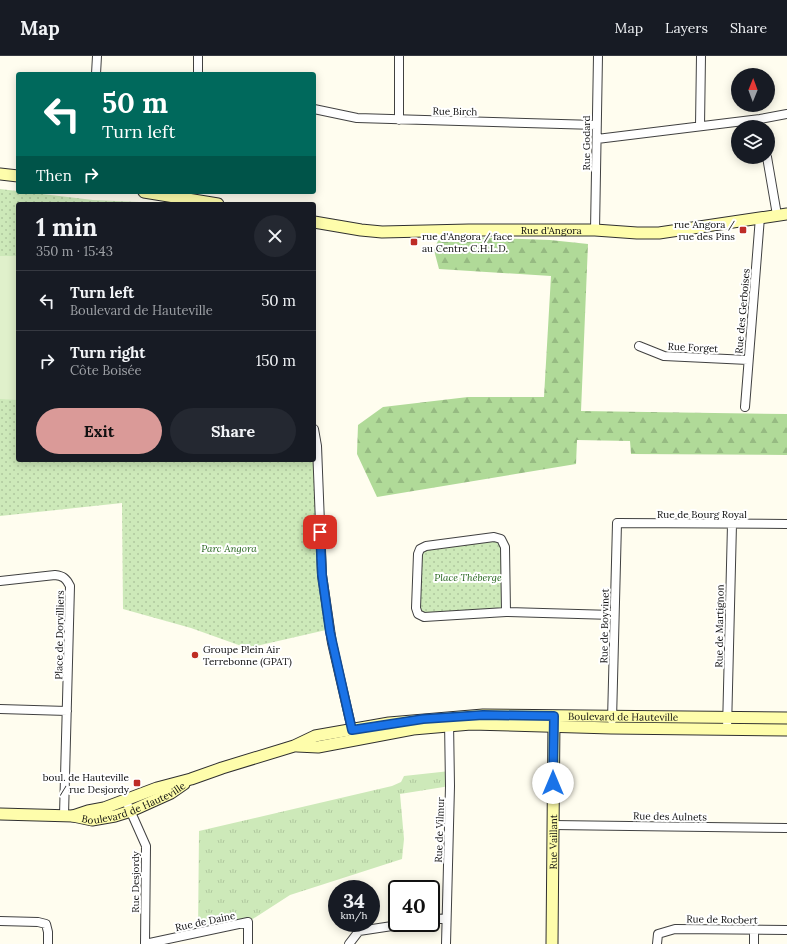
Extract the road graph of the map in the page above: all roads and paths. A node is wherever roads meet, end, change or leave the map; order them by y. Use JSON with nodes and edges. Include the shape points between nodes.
{"nodes":[{"id":1,"x":97,"y":56,"type":"edge"},
{"id":2,"x":198,"y":56,"type":"edge"},
{"id":3,"x":399,"y":56,"type":"edge"},
{"id":4,"x":598,"y":56,"type":"edge"},
{"id":5,"x":701,"y":56,"type":"edge"},
{"id":6,"x":96,"y":72,"type":"edge"},
{"id":7,"x":198,"y":72,"type":"edge"},
{"id":8,"x":316,"y":109,"type":"edge"},
{"id":9,"x":787,"y":114,"type":"edge"},
{"id":10,"x":399,"y":120,"type":"junction"},
{"id":11,"x":770,"y":120,"type":"edge"},
{"id":12,"x":731,"y":124,"type":"edge"},
{"id":13,"x":596,"y":125,"type":"junction"},
{"id":14,"x":700,"y":126,"type":"junction"},
{"id":15,"x":597,"y":139,"type":"junction"},
{"id":16,"x":769,"y":164,"type":"edge"},
{"id":17,"x":0,"y":174,"type":"edge"},
{"id":18,"x":16,"y":176,"type":"edge"},
{"id":19,"x":168,"y":194,"type":"edge"},
{"id":20,"x":193,"y":196,"type":"edge"},
{"id":21,"x":212,"y":202,"type":"edge"},
{"id":22,"x":782,"y":214,"type":"edge"},
{"id":23,"x":760,"y":217,"type":"junction"},
{"id":24,"x":316,"y":222,"type":"edge"},
{"id":25,"x":595,"y":230,"type":"junction"},
{"id":26,"x":639,"y":346,"type":"dead end"},
{"id":27,"x":748,"y":360,"type":"junction"},
{"id":28,"x":745,"y":407,"type":"dead end"},
{"id":29,"x":316,"y":440,"type":"edge"},
{"id":30,"x":617,"y":523,"type":"joint"},
{"id":31,"x":732,"y":524,"type":"junction"},
{"id":32,"x":787,"y":524,"type":"edge"},
{"id":33,"x":0,"y":581,"type":"edge"},
{"id":34,"x":506,"y":612,"type":"junction"},
{"id":35,"x":614,"y":615,"type":"junction"},
{"id":36,"x":0,"y":709,"type":"edge"},
{"id":37,"x":67,"y":711,"type":"junction"},
{"id":38,"x":612,"y":717,"type":"junction"},
{"id":39,"x":728,"y":717,"type":"junction"},
{"id":40,"x":787,"y":718,"type":"edge"},
{"id":41,"x":449,"y":721,"type":"junction"},
{"id":42,"x":554,"y":721,"type":"junction"},
{"id":43,"x":611,"y":728,"type":"junction"},
{"id":44,"x":727,"y":729,"type":"junction"},
{"id":45,"x":787,"y":730,"type":"edge"},
{"id":46,"x":353,"y":735,"type":"junction"},
{"id":47,"x":191,"y":779,"type":"junction"},
{"id":48,"x":126,"y":801,"type":"junction"},
{"id":49,"x":131,"y":811,"type":"junction"},
{"id":50,"x":0,"y":814,"type":"edge"},
{"id":51,"x":68,"y":816,"type":"junction"},
{"id":52,"x":553,"y":825,"type":"junction"},
{"id":53,"x":787,"y":828,"type":"edge"},
{"id":54,"x":446,"y":918,"type":"junction"},
{"id":55,"x":440,"y":919,"type":"edge"},
{"id":56,"x":0,"y":921,"type":"edge"},
{"id":57,"x":388,"y":927,"type":"edge"},
{"id":58,"x":754,"y":930,"type":"junction"},
{"id":59,"x":787,"y":930,"type":"edge"},
{"id":60,"x":48,"y":944,"type":"edge"},
{"id":61,"x":145,"y":944,"type":"edge"},
{"id":62,"x":248,"y":944,"type":"edge"},
{"id":63,"x":348,"y":944,"type":"edge"},
{"id":64,"x":446,"y":944,"type":"edge"},
{"id":65,"x":552,"y":944,"type":"edge"},
{"id":66,"x":657,"y":944,"type":"edge"},
{"id":67,"x":754,"y":944,"type":"edge"}],
"edges":[{"from":1,"to":6,"type":"street"},
{"from":2,"to":7,"type":"street"},
{"from":3,"to":10,"type":"street"},
{"from":4,"to":13,"type":"street","name":"Rue Godard"},
{"from":5,"to":14,"type":"street"},
{"from":8,"to":10,"type":"street","name":"Rue Birch","via":[[357,118]]},
{"from":9,"to":11,"type":"street"},
{"from":10,"to":13,"type":"street","name":"Rue Birch"},
{"from":12,"to":14,"type":"street"},
{"from":13,"to":15,"type":"street","name":"Rue Godard"},
{"from":14,"to":15,"type":"street"},
{"from":15,"to":25,"type":"street","name":"Rue Godard"},
{"from":16,"to":22,"type":"street"},
{"from":17,"to":18,"type":"street"},
{"from":19,"to":20,"type":"street"},
{"from":20,"to":21,"type":"street"},
{"from":22,"to":23,"type":"street","name":"Rue d'Angora"},
{"from":23,"to":25,"type":"street","name":"Rue d'Angora","via":[[660,233]]},
{"from":23,"to":27,"type":"street","name":"Rue des Gerboises"},
{"from":24,"to":25,"type":"street","name":"Rue d'Angora","via":[[382,232]]},
{"from":26,"to":27,"type":"street","name":"Rue Forget","via":[[664,356]]},
{"from":27,"to":28,"type":"street","name":"Rue des Gerboises"},
{"from":29,"to":46,"type":"street","via":[[322,575],[330,632]]},
{"from":30,"to":31,"type":"street","name":"Rue de Bourg Royal"},
{"from":30,"to":35,"type":"street","name":"Rue de Boyvinet"},
{"from":31,"to":32,"type":"street","name":"Rue de Bourg Royal"},
{"from":31,"to":39,"type":"street","name":"Rue de Martignon"},
{"from":33,"to":37,"type":"street","name":"Place de Dorvilliers","via":[[55,575],[67,579],[70,586]]},
{"from":34,"to":34,"type":"street","via":[[424,616],[418,614],[416,608],[420,549],[426,546],[501,538],[505,547]]},
{"from":34,"to":35,"type":"street"},
{"from":35,"to":38,"type":"street","name":"Rue de Boyvinet"},
{"from":36,"to":37,"type":"street"},
{"from":37,"to":51,"type":"street","name":"Place de Dorvilliers"},
{"from":38,"to":39,"type":"street","name":"Boulevard de Hauteville"},
{"from":38,"to":42,"type":"street","name":"Boulevard de Hauteville"},
{"from":38,"to":43,"type":"street","name":"Rue de Boyvinet"},
{"from":39,"to":40,"type":"street","name":"Boulevard de Hauteville"},
{"from":39,"to":44,"type":"street","name":"Rue de Martignon"},
{"from":41,"to":42,"type":"street","name":"Boulevard de Hauteville","via":[[471,724]]},
{"from":41,"to":46,"type":"street","name":"Boulevard de Hauteville","via":[[414,729]]},
{"from":41,"to":54,"type":"street","name":"Rue de Vilmur"},
{"from":42,"to":43,"type":"street","name":"Boulevard de Hauteville"},
{"from":42,"to":52,"type":"street","name":"Rue Vaillant"},
{"from":43,"to":44,"type":"street","name":"Boulevard de Hauteville"},
{"from":44,"to":45,"type":"street","name":"Boulevard de Hauteville"},
{"from":46,"to":47,"type":"street","name":"Boulevard de Hauteville","via":[[318,747],[294,746]]},
{"from":47,"to":48,"type":"street","name":"Boulevard de Hauteville","via":[[157,788]]},
{"from":47,"to":49,"type":"street","name":"Boulevard de Hauteville","via":[[171,793]]},
{"from":48,"to":49,"type":"street","name":"Rue Desjordy"},
{"from":48,"to":51,"type":"street","name":"Boulevard de Hauteville"},
{"from":49,"to":51,"type":"street","name":"Boulevard de Hauteville","via":[[92,820]]},
{"from":49,"to":61,"type":"street","name":"Rue Desjordy","via":[[146,846]]},
{"from":50,"to":51,"type":"street","name":"Boulevard de Hauteville"},
{"from":52,"to":53,"type":"street","name":"Rue des Aulnets"},
{"from":52,"to":65,"type":"street","name":"Rue Vaillant"},
{"from":54,"to":55,"type":"street"},
{"from":54,"to":64,"type":"street","name":"Rue de Vilmur"},
{"from":56,"to":60,"type":"street","via":[[46,924]]},
{"from":57,"to":63,"type":"street","via":[[359,931]]},
{"from":58,"to":59,"type":"street","name":"Rue de Rocbert"},
{"from":58,"to":66,"type":"street","name":"Rue de Rocbert","via":[[675,929],[658,934]]},
{"from":58,"to":67,"type":"street"},
{"from":61,"to":62,"type":"street","name":"Rue de Daine","via":[[248,922]]}]}
